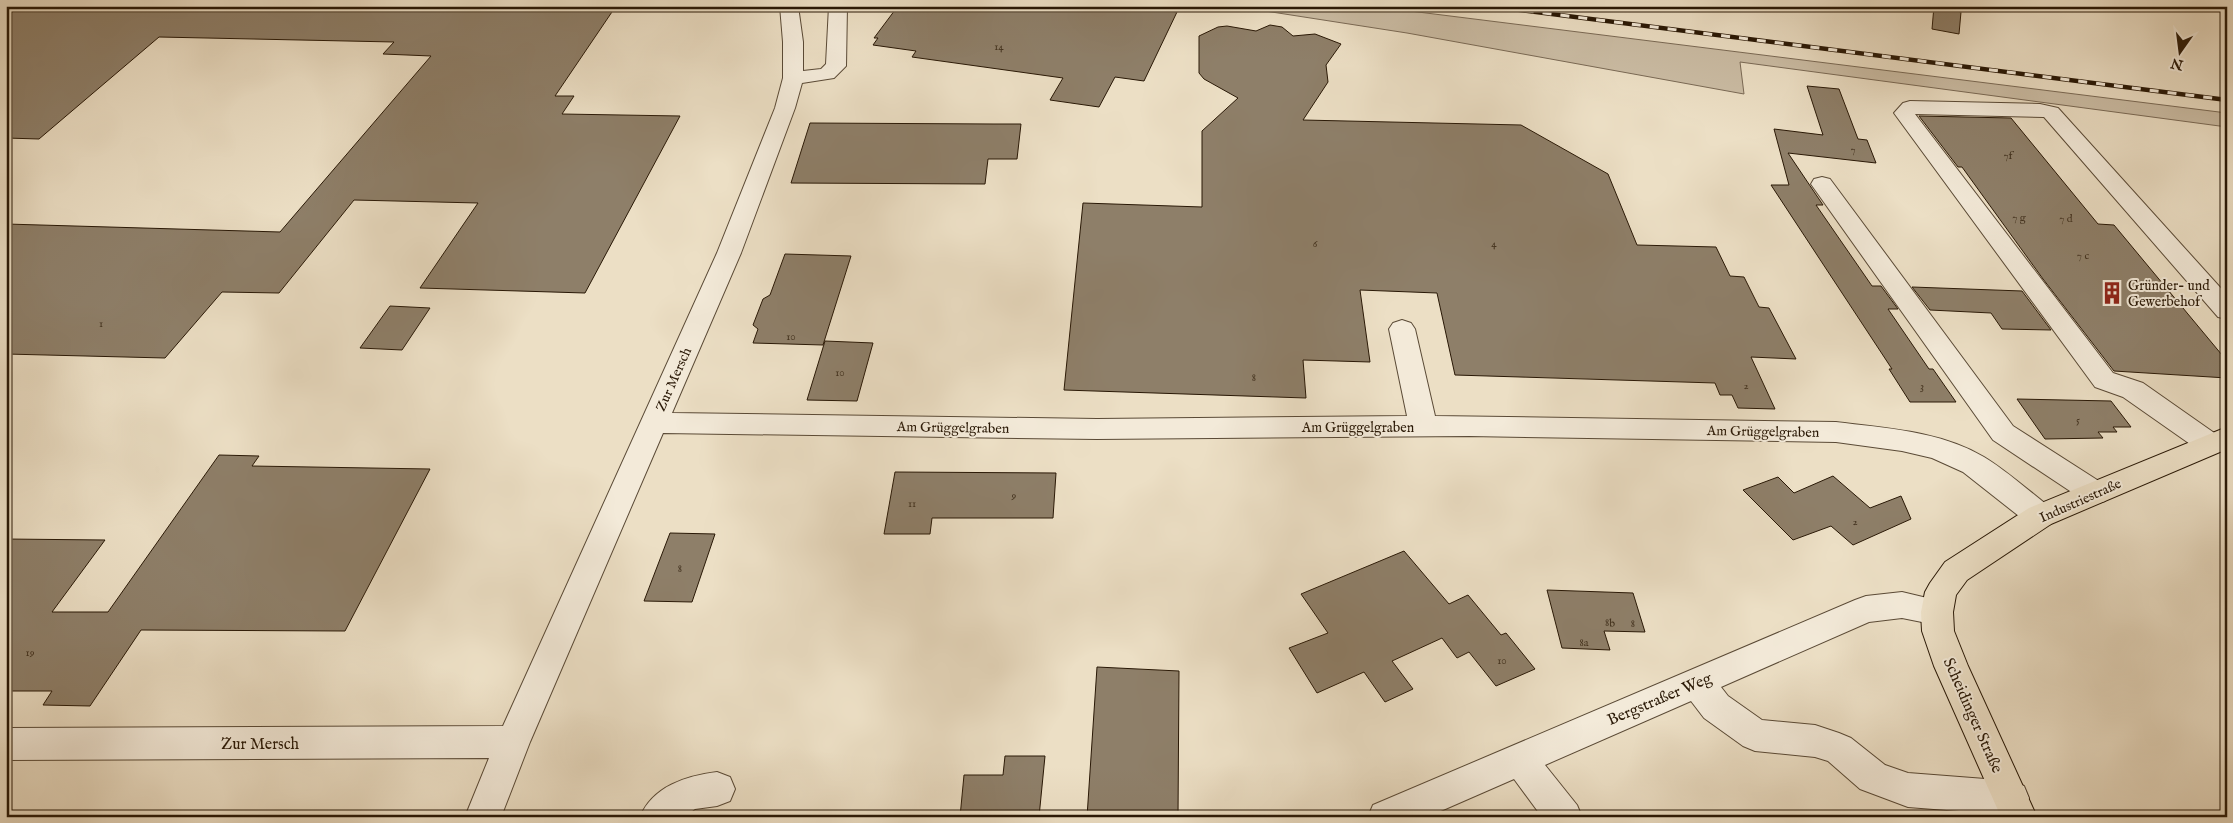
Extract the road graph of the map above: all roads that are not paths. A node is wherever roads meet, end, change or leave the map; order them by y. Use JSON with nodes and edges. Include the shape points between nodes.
{"nodes":[{"id":1,"x":789,"y":6,"type":"edge"},
{"id":2,"x":838,"y":6,"type":"edge"},
{"id":3,"x":793,"y":78,"type":"junction"},
{"id":4,"x":1822,"y":184,"type":"dead end"},
{"id":5,"x":2227,"y":311,"type":"edge"},
{"id":6,"x":1402,"y":329,"type":"dead end"},
{"id":7,"x":653,"y":423,"type":"junction"},
{"id":8,"x":1423,"y":426,"type":"junction"},
{"id":9,"x":2218,"y":441,"type":"edge"},
{"id":10,"x":2095,"y":493,"type":"junction"},
{"id":11,"x":2040,"y":516,"type":"junction"},
{"id":12,"x":1937,"y":612,"type":"junction"},
{"id":13,"x":1696,"y":682,"type":"junction"},
{"id":14,"x":513,"y":742,"type":"junction"},
{"id":15,"x":6,"y":744,"type":"edge"},
{"id":16,"x":1519,"y":758,"type":"junction"},
{"id":17,"x":717,"y":789,"type":"dead end"},
{"id":18,"x":2015,"y":808,"type":"edge"},
{"id":19,"x":483,"y":817,"type":"edge"},
{"id":20,"x":658,"y":817,"type":"edge"},
{"id":21,"x":1386,"y":817,"type":"edge"},
{"id":22,"x":1564,"y":817,"type":"edge"}],
"edges":[{"from":1,"to":3,"type":"street","name":"Zur Mersch"},
{"from":2,"to":3,"type":"street","via":[[836,66],[827,74]]},
{"from":3,"to":7,"type":"street","name":"Zur Mersch","via":[[785,108],[729,253]]},
{"from":4,"to":10,"type":"street","via":[[2003,433]]},
{"from":5,"to":9,"type":"street","via":[[2051,112],[1910,107],[1904,113],[2104,380],[2133,390]]},
{"from":6,"to":8,"type":"street"},
{"from":7,"to":8,"type":"street","name":"Am Grüggelgraben","via":[[1097,429]]},
{"from":7,"to":14,"type":"street","name":"Zur Mersch"},
{"from":8,"to":11,"type":"street","name":"Am Grüggelgraben","via":[[1836,432],[1902,441],[1938,449],[1973,464]]},
{"from":9,"to":10,"type":"main road","name":"Industriestraße"},
{"from":10,"to":11,"type":"main road","name":"Industriestraße"},
{"from":11,"to":12,"type":"main road","name":"Industriestraße","via":[[1956,571],[1941,592]]},
{"from":12,"to":13,"type":"street","name":"Bergstraßer Weg","via":[[1902,605],[1866,609]]},
{"from":12,"to":18,"type":"main road","name":"Scheidinger Straße","via":[[1938,631],[1951,666]]},
{"from":13,"to":16,"type":"street","name":"Bergstraßer Weg"},
{"from":13,"to":18,"type":"street","via":[[1716,707],[1755,735],[1815,741],[1839,749],[1873,777],[1908,790]]},
{"from":14,"to":15,"type":"street","name":"Zur Mersch"},
{"from":14,"to":19,"type":"street","name":"Zur Mersch"},
{"from":16,"to":21,"type":"street","name":"Bergstraßer Weg"},
{"from":16,"to":22,"type":"street"},
{"from":17,"to":20,"type":"street","via":[[677,798]]}]}
